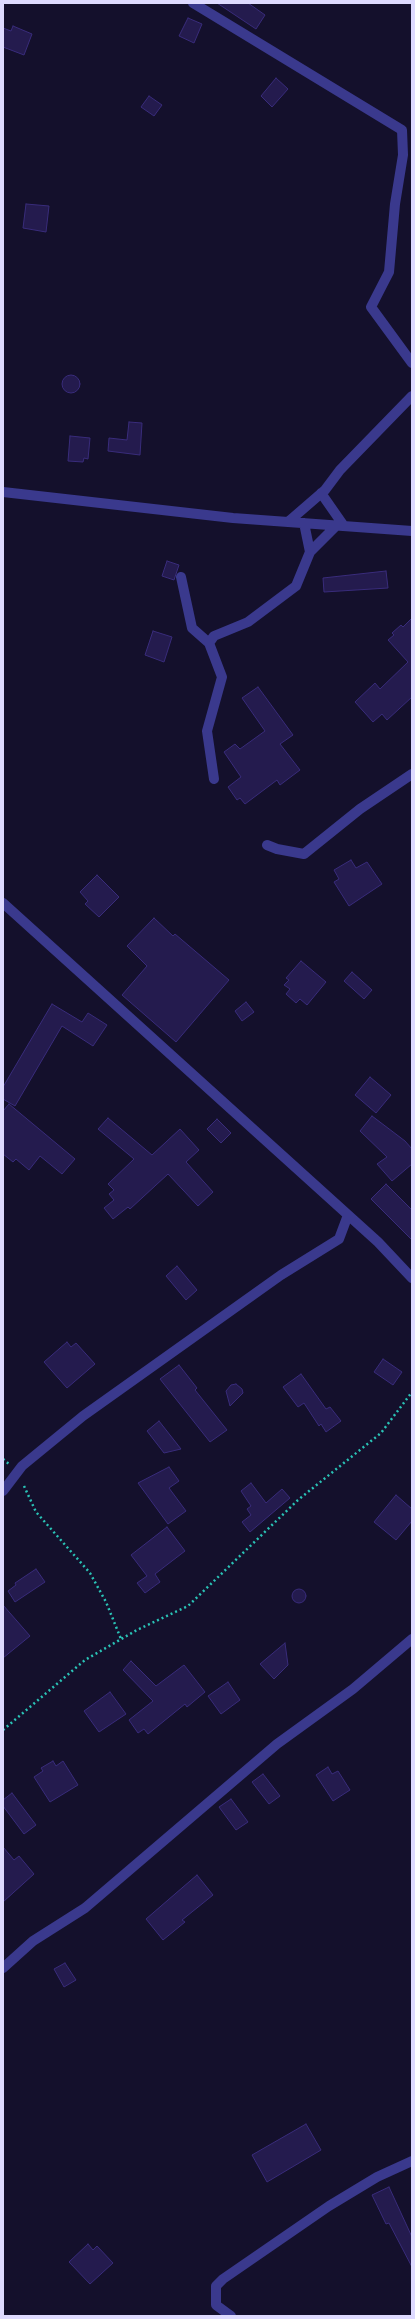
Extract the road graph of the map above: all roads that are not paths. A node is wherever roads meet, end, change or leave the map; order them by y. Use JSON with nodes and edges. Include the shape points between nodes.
{"nodes":[{"id":1,"x":193,"y":3,"type":"edge"},
{"id":2,"x":412,"y":363,"type":"edge"},
{"id":3,"x":412,"y":396,"type":"edge"},
{"id":4,"x":3,"y":492,"type":"edge"},
{"id":5,"x":322,"y":493,"type":"junction"},
{"id":6,"x":288,"y":522,"type":"junction"},
{"id":7,"x":304,"y":523,"type":"junction"},
{"id":8,"x":340,"y":526,"type":"junction"},
{"id":9,"x":412,"y":531,"type":"edge"},
{"id":10,"x":310,"y":552,"type":"junction"},
{"id":11,"x":181,"y":577,"type":"dead end"},
{"id":12,"x":209,"y":643,"type":"junction"},
{"id":13,"x":412,"y":774,"type":"edge"},
{"id":14,"x":214,"y":779,"type":"dead end"},
{"id":15,"x":268,"y":845,"type":"dead end"},
{"id":16,"x":3,"y":903,"type":"edge"},
{"id":17,"x":348,"y":1214,"type":"junction"},
{"id":18,"x":412,"y":1278,"type":"edge"},
{"id":19,"x":3,"y":1491,"type":"edge"},
{"id":20,"x":412,"y":1639,"type":"edge"},
{"id":21,"x":3,"y":1968,"type":"edge"},
{"id":22,"x":412,"y":2161,"type":"edge"},
{"id":23,"x":231,"y":2316,"type":"edge"}],
"edges":[{"from":1,"to":2,"type":"street","via":[[402,130],[403,155],[395,204],[389,272],[372,307]]},
{"from":3,"to":5,"type":"street","via":[[340,470]]},
{"from":4,"to":6,"type":"street","via":[[63,501]]},
{"from":5,"to":6,"type":"street"},
{"from":5,"to":8,"type":"street"},
{"from":6,"to":7,"type":"street"},
{"from":7,"to":8,"type":"street"},
{"from":7,"to":10,"type":"street"},
{"from":8,"to":9,"type":"street"},
{"from":8,"to":10,"type":"street"},
{"from":10,"to":12,"type":"street","via":[[296,586],[248,622],[214,636]]},
{"from":11,"to":12,"type":"street","via":[[192,628]]},
{"from":12,"to":14,"type":"street","via":[[222,677],[207,731]]},
{"from":13,"to":15,"type":"street","via":[[360,809],[304,854]]},
{"from":16,"to":17,"type":"street"},
{"from":17,"to":18,"type":"street"},
{"from":17,"to":19,"type":"street","via":[[339,1240],[281,1275],[83,1416],[18,1472]]},
{"from":20,"to":21,"type":"street","via":[[353,1689],[277,1744],[85,1908],[33,1941]]},
{"from":22,"to":23,"type":"street","via":[[377,2177],[329,2206],[223,2279],[216,2286],[216,2305]]}]}
